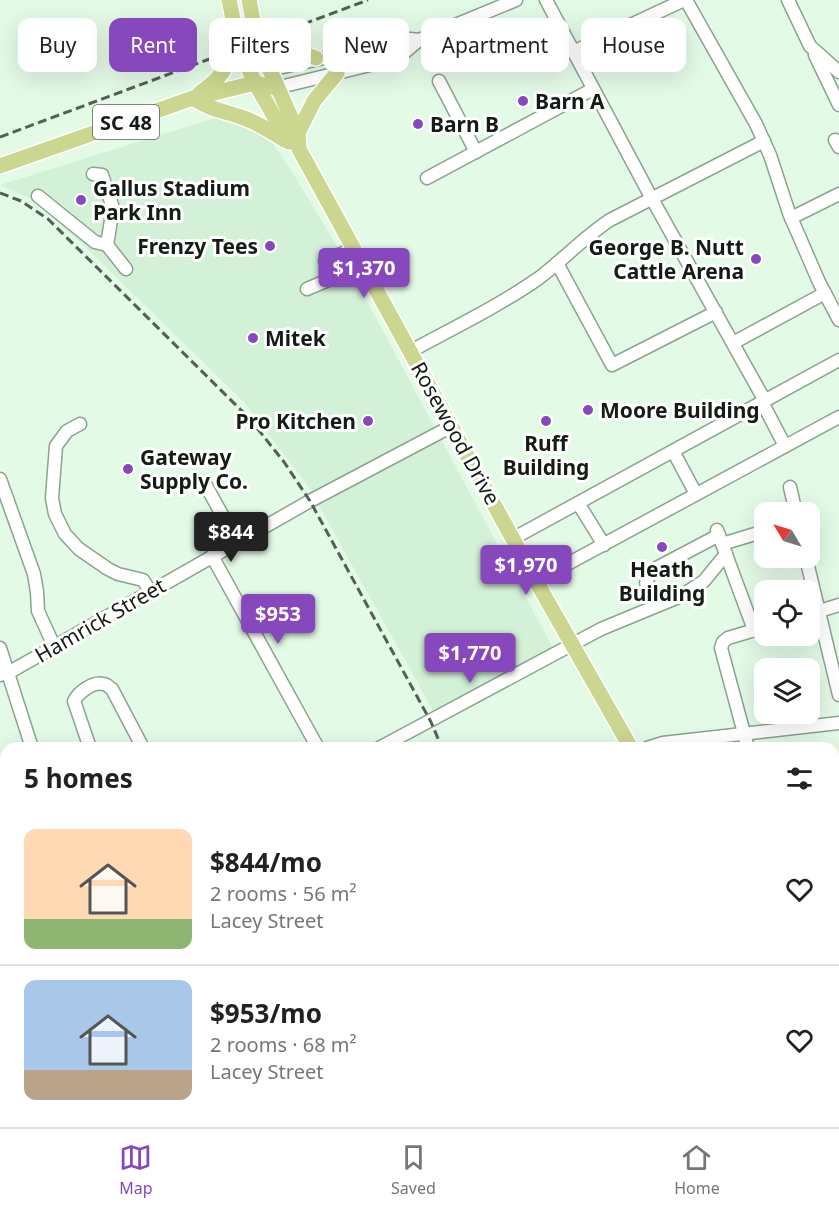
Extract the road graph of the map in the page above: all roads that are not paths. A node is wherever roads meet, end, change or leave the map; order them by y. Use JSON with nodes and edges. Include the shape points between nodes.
{"nodes":[{"id":1,"x":229,"y":0,"type":"edge"},
{"id":2,"x":249,"y":0,"type":"edge"},
{"id":3,"x":516,"y":0,"type":"edge"},
{"id":4,"x":546,"y":0,"type":"edge"},
{"id":5,"x":685,"y":0,"type":"edge"},
{"id":6,"x":788,"y":0,"type":"edge"},
{"id":7,"x":232,"y":18,"type":"edge"},
{"id":8,"x":252,"y":18,"type":"edge"},
{"id":9,"x":419,"y":40,"type":"junction"},
{"id":10,"x":810,"y":46,"type":"junction"},
{"id":11,"x":573,"y":52,"type":"junction"},
{"id":12,"x":311,"y":56,"type":"edge"},
{"id":13,"x":316,"y":58,"type":"junction"},
{"id":14,"x":311,"y":59,"type":"edge"},
{"id":15,"x":224,"y":72,"type":"edge"},
{"id":16,"x":250,"y":72,"type":"edge"},
{"id":17,"x":267,"y":72,"type":"edge"},
{"id":18,"x":270,"y":72,"type":"edge"},
{"id":19,"x":839,"y":72,"type":"edge"},
{"id":20,"x":338,"y":74,"type":"junction"},
{"id":21,"x":439,"y":81,"type":"dead end"},
{"id":22,"x":255,"y":83,"type":"junction"},
{"id":23,"x":276,"y":88,"type":"junction"},
{"id":24,"x":593,"y":89,"type":"junction"},
{"id":25,"x":193,"y":98,"type":"junction"},
{"id":26,"x":839,"y":105,"type":"edge"},
{"id":27,"x":296,"y":141,"type":"junction"},
{"id":28,"x":764,"y":141,"type":"junction"},
{"id":29,"x":476,"y":152,"type":"junction"},
{"id":30,"x":0,"y":166,"type":"edge"},
{"id":31,"x":93,"y":174,"type":"dead end"},
{"id":32,"x":427,"y":178,"type":"dead end"},
{"id":33,"x":839,"y":194,"type":"edge"},
{"id":34,"x":38,"y":196,"type":"dead end"},
{"id":35,"x":651,"y":197,"type":"junction"},
{"id":36,"x":791,"y":218,"type":"junction"},
{"id":37,"x":107,"y":245,"type":"junction"},
{"id":38,"x":355,"y":248,"type":"junction"},
{"id":39,"x":362,"y":262,"type":"junction"},
{"id":40,"x":558,"y":263,"type":"junction"},
{"id":41,"x":126,"y":270,"type":"dead end"},
{"id":42,"x":333,"y":278,"type":"junction"},
{"id":43,"x":307,"y":289,"type":"dead end"},
{"id":44,"x":825,"y":293,"type":"junction"},
{"id":45,"x":716,"y":312,"type":"junction"},
{"id":46,"x":839,"y":320,"type":"edge"},
{"id":47,"x":733,"y":343,"type":"junction"},
{"id":48,"x":411,"y":351,"type":"junction"},
{"id":49,"x":839,"y":360,"type":"edge"},
{"id":50,"x":764,"y":402,"type":"junction"},
{"id":51,"x":839,"y":417,"type":"edge"},
{"id":52,"x":80,"y":424,"type":"dead end"},
{"id":53,"x":452,"y":426,"type":"junction"},
{"id":54,"x":785,"y":446,"type":"junction"},
{"id":55,"x":673,"y":452,"type":"junction"},
{"id":56,"x":0,"y":479,"type":"edge"},
{"id":57,"x":204,"y":482,"type":"dead end"},
{"id":58,"x":790,"y":487,"type":"dead end"},
{"id":59,"x":696,"y":494,"type":"junction"},
{"id":60,"x":793,"y":502,"type":"edge"},
{"id":61,"x":578,"y":503,"type":"junction"},
{"id":62,"x":754,"y":533,"type":"edge"},
{"id":63,"x":514,"y":538,"type":"junction"},
{"id":64,"x":721,"y":540,"type":"junction"},
{"id":65,"x":237,"y":543,"type":"junction"},
{"id":66,"x":604,"y":545,"type":"junction"},
{"id":67,"x":212,"y":556,"type":"junction"},
{"id":68,"x":536,"y":581,"type":"junction"},
{"id":69,"x":150,"y":591,"type":"junction"},
{"id":70,"x":658,"y":604,"type":"junction"},
{"id":71,"x":839,"y":605,"type":"edge"},
{"id":72,"x":820,"y":610,"type":"edge"},
{"id":73,"x":754,"y":616,"type":"edge"},
{"id":74,"x":754,"y":630,"type":"edge"},
{"id":75,"x":820,"y":632,"type":"edge"},
{"id":76,"x":574,"y":645,"type":"junction"},
{"id":77,"x":54,"y":646,"type":"junction"},
{"id":78,"x":0,"y":648,"type":"edge"},
{"id":79,"x":4,"y":674,"type":"edge"},
{"id":80,"x":839,"y":695,"type":"edge"},
{"id":81,"x":839,"y":723,"type":"edge"},
{"id":82,"x":744,"y":734,"type":"junction"},
{"id":83,"x":30,"y":742,"type":"edge"},
{"id":84,"x":88,"y":742,"type":"edge"},
{"id":85,"x":140,"y":742,"type":"edge"},
{"id":86,"x":315,"y":742,"type":"edge"},
{"id":87,"x":390,"y":742,"type":"edge"},
{"id":88,"x":628,"y":742,"type":"edge"},
{"id":89,"x":672,"y":742,"type":"edge"},
{"id":90,"x":746,"y":742,"type":"edge"}],
"edges":[{"from":1,"to":7,"type":"main road","name":"Rosewood Drive"},
{"from":2,"to":8,"type":"main road","name":"Rosewood Drive"},
{"from":3,"to":9,"type":"street"},
{"from":4,"to":11,"type":"street"},
{"from":5,"to":11,"type":"street"},
{"from":5,"to":28,"type":"street"},
{"from":6,"to":10,"type":"street"},
{"from":9,"to":13,"type":"street","via":[[400,38]]},
{"from":9,"to":20,"type":"street","via":[[405,52],[382,62]]},
{"from":10,"to":19,"type":"street"},
{"from":10,"to":26,"type":"street"},
{"from":11,"to":24,"type":"street"},
{"from":12,"to":13,"type":"main road"},
{"from":13,"to":14,"type":"street"},
{"from":15,"to":25,"type":"main road"},
{"from":16,"to":22,"type":"main road","name":"Rosewood Drive"},
{"from":17,"to":22,"type":"main road"},
{"from":18,"to":23,"type":"main road","name":"Rosewood Drive"},
{"from":20,"to":23,"type":"street"},
{"from":20,"to":27,"type":"main road","via":[[314,101]]},
{"from":21,"to":29,"type":"street"},
{"from":22,"to":23,"type":"main road"},
{"from":22,"to":25,"type":"main road","number":"SC 48"},
{"from":22,"to":27,"type":"main road","name":"Rosewood Drive"},
{"from":23,"to":27,"type":"main road","name":"Rosewood Drive"},
{"from":24,"to":29,"type":"street"},
{"from":24,"to":35,"type":"street"},
{"from":25,"to":27,"type":"main road","via":[[207,108],[241,117]]},
{"from":25,"to":30,"type":"main road","number":"SC 48"},
{"from":27,"to":38,"type":"main road","name":"Rosewood Drive"},
{"from":28,"to":35,"type":"street"},
{"from":28,"to":36,"type":"street"},
{"from":29,"to":32,"type":"street"},
{"from":31,"to":37,"type":"street","via":[[102,175],[113,208]]},
{"from":33,"to":36,"type":"street"},
{"from":34,"to":37,"type":"street","via":[[95,242]]},
{"from":35,"to":40,"type":"street","via":[[598,228]]},
{"from":35,"to":45,"type":"street"},
{"from":36,"to":44,"type":"street"},
{"from":37,"to":41,"type":"street"},
{"from":38,"to":39,"type":"main road","name":"Rosewood Drive"},
{"from":38,"to":42,"type":"street","via":[[325,261]]},
{"from":39,"to":42,"type":"street"},
{"from":39,"to":48,"type":"main road","name":"Rosewood Drive"},
{"from":40,"to":45,"type":"street","via":[[612,365]]},
{"from":40,"to":48,"type":"street","via":[[523,288]]},
{"from":42,"to":43,"type":"street"},
{"from":44,"to":46,"type":"street"},
{"from":44,"to":47,"type":"street"},
{"from":45,"to":47,"type":"street"},
{"from":47,"to":50,"type":"street"},
{"from":48,"to":53,"type":"main road","name":"Rosewood Drive"},
{"from":49,"to":50,"type":"street"},
{"from":50,"to":54,"type":"street"},
{"from":50,"to":55,"type":"street"},
{"from":51,"to":54,"type":"street"},
{"from":52,"to":69,"type":"street","via":[[67,431],[56,446],[52,498],[55,514],[65,534],[79,549],[118,574],[143,580]]},
{"from":53,"to":63,"type":"main road","name":"Rosewood Drive"},
{"from":53,"to":65,"type":"street","name":"Hamrick Street"},
{"from":54,"to":59,"type":"street"},
{"from":55,"to":59,"type":"street"},
{"from":55,"to":61,"type":"street"},
{"from":56,"to":77,"type":"street","via":[[34,574],[38,611]]},
{"from":57,"to":65,"type":"street"},
{"from":58,"to":60,"type":"street"},
{"from":59,"to":66,"type":"street"},
{"from":61,"to":63,"type":"street"},
{"from":61,"to":66,"type":"street"},
{"from":62,"to":64,"type":"street"},
{"from":63,"to":68,"type":"main road","name":"Rosewood Drive"},
{"from":64,"to":70,"type":"street","via":[[704,581],[681,596]]},
{"from":64,"to":70,"type":"street","via":[[651,571],[646,583]]},
{"from":64,"to":73,"type":"street"},
{"from":65,"to":67,"type":"street","name":"Hamrick Street"},
{"from":66,"to":68,"type":"street"},
{"from":67,"to":69,"type":"street","name":"Hamrick Street"},
{"from":67,"to":86,"type":"street"},
{"from":68,"to":76,"type":"main road","name":"Rosewood Drive"},
{"from":69,"to":77,"type":"street","name":"Hamrick Street"},
{"from":70,"to":76,"type":"street"},
{"from":71,"to":72,"type":"street"},
{"from":74,"to":82,"type":"street","via":[[728,638],[721,648]]},
{"from":75,"to":80,"type":"street"},
{"from":76,"to":87,"type":"street"},
{"from":76,"to":88,"type":"main road","name":"Rosewood Drive"},
{"from":77,"to":79,"type":"street","name":"Hamrick Street"},
{"from":78,"to":79,"type":"street"},
{"from":79,"to":83,"type":"street"},
{"from":81,"to":82,"type":"street"},
{"from":82,"to":89,"type":"street"},
{"from":82,"to":90,"type":"street"},
{"from":84,"to":85,"type":"street","via":[[74,701],[97,684],[104,684],[112,688]]}]}
